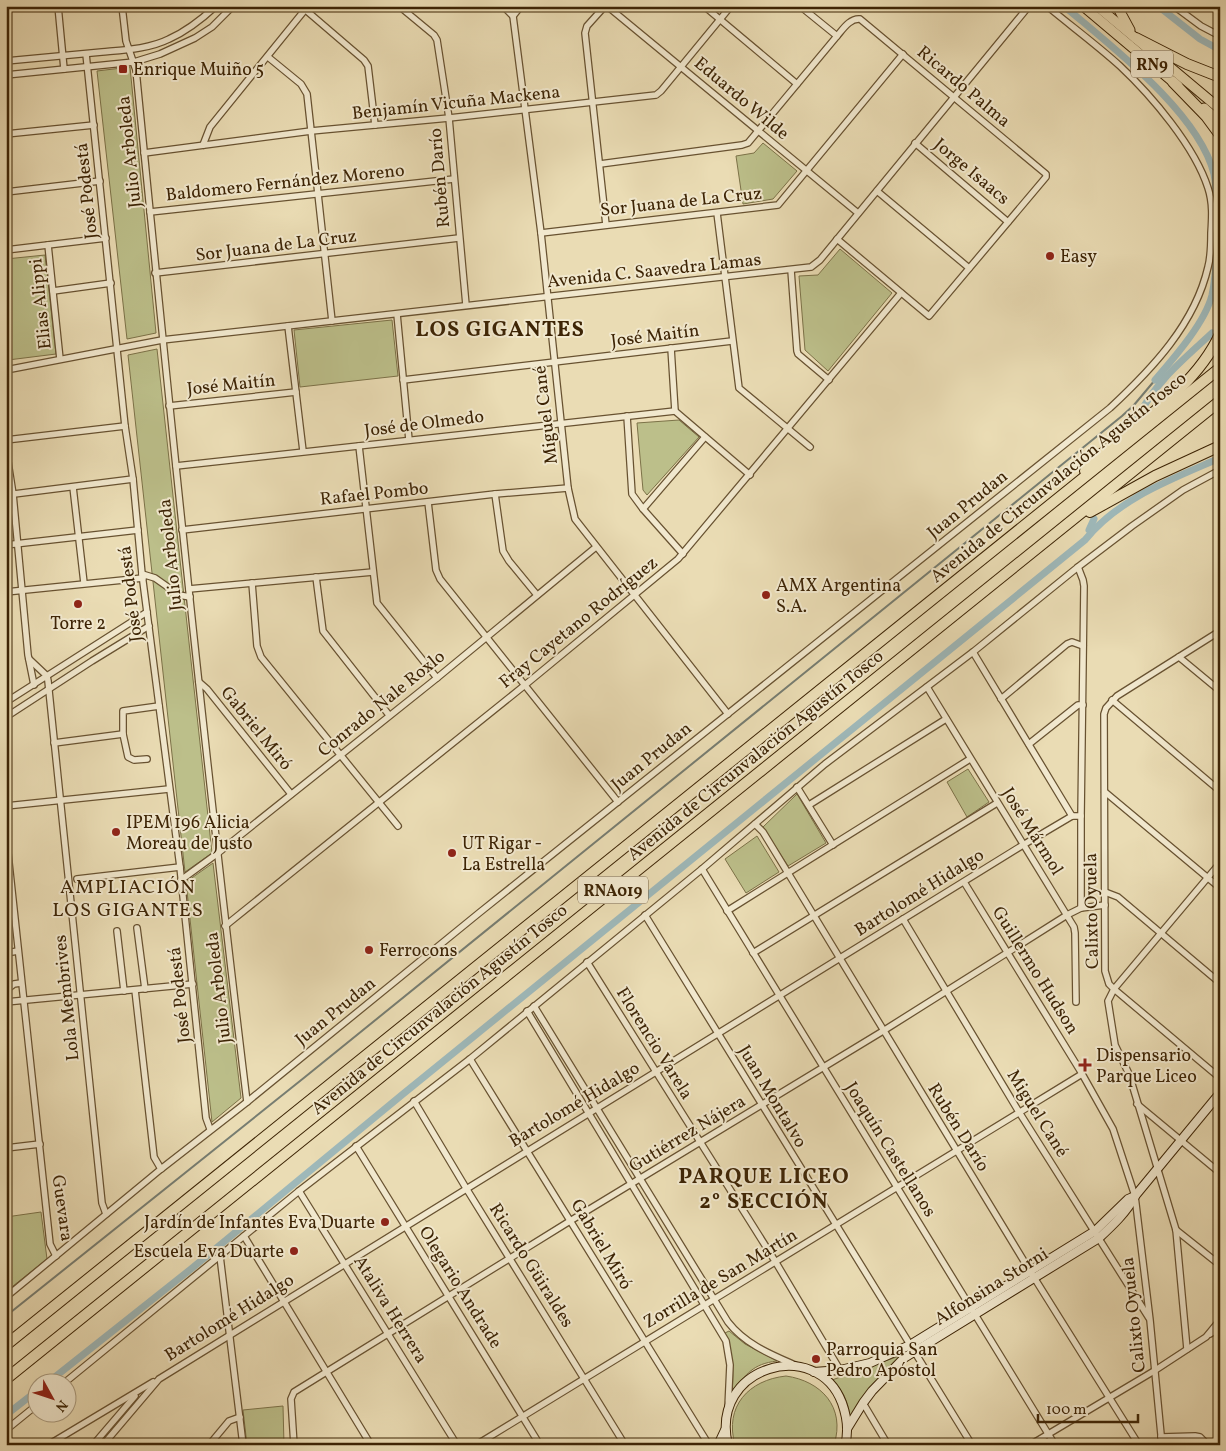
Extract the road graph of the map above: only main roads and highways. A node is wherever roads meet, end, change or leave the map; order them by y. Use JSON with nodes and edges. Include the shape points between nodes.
{"nodes":[{"id":1,"x":1083,"y":6,"type":"edge"},
{"id":2,"x":1097,"y":6,"type":"edge"},
{"id":3,"x":1117,"y":6,"type":"edge"},
{"id":4,"x":1136,"y":38,"type":"junction"},
{"id":5,"x":1220,"y":77,"type":"edge"},
{"id":6,"x":1174,"y":82,"type":"junction"},
{"id":7,"x":1220,"y":109,"type":"edge"},
{"id":8,"x":1220,"y":122,"type":"edge"},
{"id":9,"x":1220,"y":135,"type":"edge"},
{"id":10,"x":1220,"y":334,"type":"edge"},
{"id":11,"x":1220,"y":368,"type":"edge"},
{"id":12,"x":1220,"y":401,"type":"edge"},
{"id":13,"x":1220,"y":446,"type":"edge"},
{"id":14,"x":1075,"y":484,"type":"junction"},
{"id":15,"x":1059,"y":531,"type":"junction"},
{"id":16,"x":6,"y":1345,"type":"edge"},
{"id":17,"x":6,"y":1379,"type":"edge"}],
"edges":[{"from":1,"to":6,"type":"main road","number":"RN9"},
{"from":2,"to":4,"type":"main road","number":"RN9"},
{"from":3,"to":4,"type":"main road"},
{"from":4,"to":5,"type":"highway"},
{"from":4,"to":7,"type":"main road","number":"RN9"},
{"from":6,"to":8,"type":"main road","number":"RN9"},
{"from":6,"to":9,"type":"highway"},
{"from":10,"to":14,"type":"highway","via":[[1186,382],[1093,461]]},
{"from":11,"to":14,"type":"highway","name":"Avenida de Circunvalación Agustín Tosco","number":"RNA019"},
{"from":12,"to":15,"type":"highway","name":"Avenida de Circunvalación Agustín Tosco","number":"RNA019"},
{"from":13,"to":15,"type":"highway","via":[[1148,479]]},
{"from":14,"to":16,"type":"highway","name":"Avenida de Circunvalación Agustín Tosco","number":"RNA019"},
{"from":15,"to":17,"type":"highway","name":"Avenida de Circunvalación Agustín Tosco","number":"RNA019"}]}
